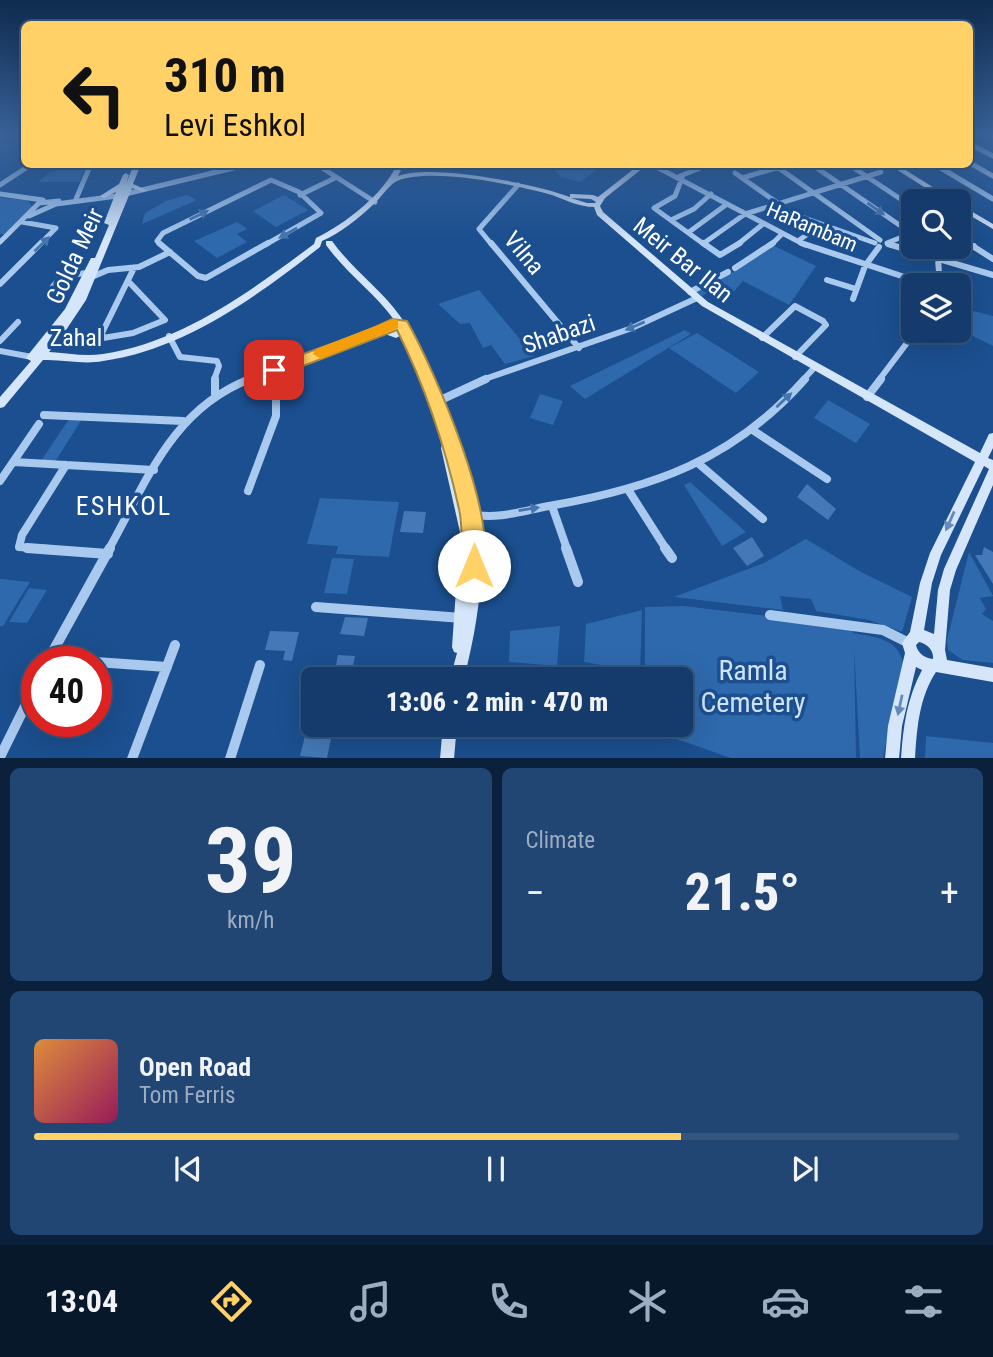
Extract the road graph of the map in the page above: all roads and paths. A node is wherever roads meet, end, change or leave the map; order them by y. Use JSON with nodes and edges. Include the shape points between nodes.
{"nodes":[{"id":1,"x":24,"y":169,"type":"edge"},
{"id":2,"x":88,"y":169,"type":"edge"},
{"id":3,"x":129,"y":169,"type":"edge"},
{"id":4,"x":135,"y":169,"type":"edge"},
{"id":5,"x":228,"y":169,"type":"edge"},
{"id":6,"x":323,"y":169,"type":"edge"},
{"id":7,"x":405,"y":169,"type":"edge"},
{"id":8,"x":422,"y":169,"type":"edge"},
{"id":9,"x":425,"y":169,"type":"edge"},
{"id":10,"x":634,"y":169,"type":"edge"},
{"id":11,"x":663,"y":169,"type":"edge"},
{"id":12,"x":698,"y":169,"type":"edge"},
{"id":13,"x":766,"y":169,"type":"edge"},
{"id":14,"x":780,"y":169,"type":"edge"},
{"id":15,"x":818,"y":169,"type":"edge"},
{"id":16,"x":855,"y":169,"type":"edge"},
{"id":17,"x":899,"y":169,"type":"edge"},
{"id":18,"x":943,"y":169,"type":"edge"},
{"id":19,"x":881,"y":172,"type":"dead end"},
{"id":20,"x":735,"y":173,"type":"dead end"},
{"id":21,"x":681,"y":177,"type":"junction"},
{"id":22,"x":866,"y":177,"type":"junction"},
{"id":23,"x":335,"y":178,"type":"junction"},
{"id":24,"x":742,"y":178,"type":"junction"},
{"id":25,"x":0,"y":185,"type":"edge"},
{"id":26,"x":518,"y":185,"type":"junction"},
{"id":27,"x":840,"y":185,"type":"junction"},
{"id":28,"x":931,"y":189,"type":"edge"},
{"id":29,"x":143,"y":190,"type":"joint"},
{"id":30,"x":1,"y":193,"type":"edge"},
{"id":31,"x":121,"y":193,"type":"junction"},
{"id":32,"x":813,"y":193,"type":"junction"},
{"id":33,"x":710,"y":194,"type":"junction"},
{"id":34,"x":300,"y":195,"type":"junction"},
{"id":35,"x":104,"y":197,"type":"junction"},
{"id":36,"x":76,"y":199,"type":"junction"},
{"id":37,"x":993,"y":199,"type":"edge"},
{"id":38,"x":901,"y":200,"type":"edge"},
{"id":39,"x":374,"y":201,"type":"junction"},
{"id":40,"x":591,"y":201,"type":"junction"},
{"id":41,"x":43,"y":204,"type":"junction"},
{"id":42,"x":727,"y":204,"type":"junction"},
{"id":43,"x":779,"y":204,"type":"junction"},
{"id":44,"x":745,"y":214,"type":"junction"},
{"id":45,"x":971,"y":214,"type":"edge"},
{"id":46,"x":796,"y":215,"type":"dead end"},
{"id":47,"x":671,"y":220,"type":"junction"},
{"id":48,"x":22,"y":222,"type":"junction"},
{"id":49,"x":763,"y":224,"type":"junction"},
{"id":50,"x":820,"y":225,"type":"junction"},
{"id":51,"x":901,"y":226,"type":"edge"},
{"id":52,"x":993,"y":227,"type":"edge"},
{"id":53,"x":689,"y":232,"type":"junction"},
{"id":54,"x":782,"y":234,"type":"junction"},
{"id":55,"x":901,"y":237,"type":"edge"},
{"id":56,"x":798,"y":241,"type":"junction"},
{"id":57,"x":0,"y":242,"type":"edge"},
{"id":58,"x":324,"y":243,"type":"junction"},
{"id":59,"x":704,"y":243,"type":"junction"},
{"id":60,"x":884,"y":243,"type":"junction"},
{"id":61,"x":971,"y":244,"type":"edge"},
{"id":62,"x":974,"y":246,"type":"junction"},
{"id":63,"x":971,"y":247,"type":"edge"},
{"id":64,"x":901,"y":248,"type":"edge"},
{"id":65,"x":170,"y":252,"type":"junction"},
{"id":66,"x":993,"y":258,"type":"edge"},
{"id":67,"x":938,"y":259,"type":"joint"},
{"id":68,"x":98,"y":266,"type":"junction"},
{"id":69,"x":865,"y":266,"type":"junction"},
{"id":70,"x":134,"y":268,"type":"junction"},
{"id":71,"x":736,"y":268,"type":"dead end"},
{"id":72,"x":108,"y":270,"type":"junction"},
{"id":73,"x":728,"y":272,"type":"dead end"},
{"id":74,"x":939,"y":273,"type":"edge"},
{"id":75,"x":91,"y":275,"type":"junction"},
{"id":76,"x":993,"y":275,"type":"edge"},
{"id":77,"x":901,"y":277,"type":"edge"},
{"id":78,"x":827,"y":280,"type":"dead end"},
{"id":79,"x":128,"y":281,"type":"junction"},
{"id":80,"x":0,"y":284,"type":"edge"},
{"id":81,"x":51,"y":289,"type":"dead end"},
{"id":82,"x":856,"y":289,"type":"junction"},
{"id":83,"x":693,"y":297,"type":"junction"},
{"id":84,"x":853,"y":299,"type":"dead end"},
{"id":85,"x":18,"y":321,"type":"dead end"},
{"id":86,"x":395,"y":329,"type":"junction"},
{"id":87,"x":170,"y":338,"type":"junction"},
{"id":88,"x":762,"y":338,"type":"junction"},
{"id":89,"x":0,"y":341,"type":"edge"},
{"id":90,"x":53,"y":341,"type":"junction"},
{"id":91,"x":907,"y":343,"type":"edge"},
{"id":92,"x":579,"y":348,"type":"junction"},
{"id":93,"x":0,"y":351,"type":"edge"},
{"id":94,"x":38,"y":357,"type":"junction"},
{"id":95,"x":58,"y":357,"type":"junction"},
{"id":96,"x":795,"y":357,"type":"junction"},
{"id":97,"x":814,"y":368,"type":"junction"},
{"id":98,"x":274,"y":370,"type":"junction"},
{"id":99,"x":0,"y":393,"type":"edge"},
{"id":100,"x":215,"y":394,"type":"junction"},
{"id":101,"x":867,"y":397,"type":"junction"},
{"id":102,"x":435,"y":402,"type":"junction"},
{"id":103,"x":0,"y":404,"type":"edge"},
{"id":104,"x":183,"y":421,"type":"junction"},
{"id":105,"x":751,"y":429,"type":"junction"},
{"id":106,"x":993,"y":437,"type":"edge"},
{"id":107,"x":981,"y":460,"type":"junction"},
{"id":108,"x":14,"y":462,"type":"junction"},
{"id":109,"x":699,"y":464,"type":"junction"},
{"id":110,"x":66,"y":465,"type":"junction"},
{"id":111,"x":993,"y":466,"type":"edge"},
{"id":112,"x":154,"y":470,"type":"junction"},
{"id":113,"x":993,"y":473,"type":"edge"},
{"id":114,"x":827,"y":479,"type":"dead end"},
{"id":115,"x":0,"y":481,"type":"edge"},
{"id":116,"x":247,"y":491,"type":"dead end"},
{"id":117,"x":629,"y":491,"type":"junction"},
{"id":118,"x":552,"y":506,"type":"junction"},
{"id":119,"x":467,"y":513,"type":"junction"},
{"id":120,"x":763,"y":519,"type":"dead end"},
{"id":121,"x":108,"y":554,"type":"junction"},
{"id":122,"x":672,"y":558,"type":"dead end"},
{"id":123,"x":578,"y":582,"type":"dead end"},
{"id":124,"x":316,"y":607,"type":"dead end"},
{"id":125,"x":770,"y":615,"type":"dead end"},
{"id":126,"x":467,"y":619,"type":"junction"},
{"id":127,"x":913,"y":643,"type":"junction"},
{"id":128,"x":175,"y":645,"type":"dead end"},
{"id":129,"x":56,"y":646,"type":"edge"},
{"id":130,"x":937,"y":658,"type":"junction"},
{"id":131,"x":112,"y":663,"type":"edge"},
{"id":132,"x":260,"y":665,"type":"dead end"},
{"id":133,"x":167,"y":667,"type":"junction"},
{"id":134,"x":458,"y":667,"type":"edge"},
{"id":135,"x":993,"y":675,"type":"edge"},
{"id":136,"x":21,"y":714,"type":"edge"},
{"id":137,"x":449,"y":737,"type":"edge"},
{"id":138,"x":0,"y":757,"type":"edge"},
{"id":139,"x":132,"y":758,"type":"edge"},
{"id":140,"x":230,"y":758,"type":"edge"},
{"id":141,"x":447,"y":758,"type":"edge"},
{"id":142,"x":892,"y":758,"type":"edge"},
{"id":143,"x":908,"y":758,"type":"edge"}],
"edges":[{"from":1,"to":25,"type":"street"},
{"from":2,"to":36,"type":"street"},
{"from":3,"to":31,"type":"street","name":"Golda Meir"},
{"from":4,"to":31,"type":"street","name":"Golda Meir"},
{"from":5,"to":29,"type":"street"},
{"from":6,"to":23,"type":"street"},
{"from":7,"to":39,"type":"street","name":"Zahal"},
{"from":8,"to":26,"type":"street"},
{"from":9,"to":40,"type":"street","via":[[513,181]]},
{"from":10,"to":40,"type":"street"},
{"from":11,"to":21,"type":"street","name":"HaRambam"},
{"from":12,"to":21,"type":"street"},
{"from":13,"to":24,"type":"street"},
{"from":14,"to":32,"type":"street"},
{"from":15,"to":27,"type":"street"},
{"from":16,"to":22,"type":"street"},
{"from":17,"to":28,"type":"street"},
{"from":18,"to":37,"type":"street"},
{"from":19,"to":22,"type":"street"},
{"from":20,"to":24,"type":"street"},
{"from":21,"to":33,"type":"street","name":"HaRambam"},
{"from":21,"to":47,"type":"street","via":[[676,197],[654,208]]},
{"from":22,"to":27,"type":"street"},
{"from":22,"to":38,"type":"street"},
{"from":23,"to":34,"type":"street"},
{"from":23,"to":39,"type":"street"},
{"from":24,"to":43,"type":"street"},
{"from":26,"to":40,"type":"street"},
{"from":26,"to":92,"type":"street","name":"Vilna","via":[[478,229]]},
{"from":27,"to":32,"type":"street"},
{"from":27,"to":51,"type":"street","one_way":true},
{"from":29,"to":31,"type":"street"},
{"from":30,"to":41,"type":"street"},
{"from":31,"to":35,"type":"street"},
{"from":31,"to":35,"type":"street"},
{"from":31,"to":68,"type":"street","name":"Golda Meir"},
{"from":31,"to":75,"type":"street","name":"Golda Meir"},
{"from":32,"to":43,"type":"street"},
{"from":32,"to":60,"type":"street"},
{"from":33,"to":42,"type":"street","name":"HaRambam"},
{"from":33,"to":47,"type":"street","via":[[694,209]]},
{"from":65,"to":34,"type":"street","one_way":true,"via":[[157,241],[158,236],[268,181],[278,180]]},
{"from":34,"to":65,"type":"street","one_way":true,"via":[[321,213],[211,277],[198,276]]},
{"from":35,"to":36,"type":"street"},
{"from":35,"to":41,"type":"street"},
{"from":36,"to":41,"type":"street"},
{"from":39,"to":58,"type":"street","name":"Zahal"},
{"from":40,"to":83,"type":"street","name":"Meir Bar Ilan"},
{"from":41,"to":48,"type":"street"},
{"from":42,"to":44,"type":"street","name":"HaRambam"},
{"from":42,"to":53,"type":"street"},
{"from":43,"to":44,"type":"street"},
{"from":44,"to":49,"type":"street","name":"HaRambam"},
{"from":44,"to":59,"type":"street"},
{"from":45,"to":52,"type":"street"},
{"from":46,"to":50,"type":"street"},
{"from":47,"to":53,"type":"street"},
{"from":48,"to":57,"type":"street"},
{"from":80,"to":48,"type":"street","one_way":true,"via":[[56,228]]},
{"from":49,"to":54,"type":"street","name":"HaRambam"},
{"from":49,"to":59,"type":"street","via":[[720,255]]},
{"from":50,"to":56,"type":"street"},
{"from":50,"to":60,"type":"street"},
{"from":53,"to":59,"type":"street"},
{"from":54,"to":56,"type":"street","name":"HaRambam"},
{"from":54,"to":71,"type":"street"},
{"from":55,"to":60,"type":"street"},
{"from":56,"to":69,"type":"street","name":"HaRambam"},
{"from":58,"to":86,"type":"street"},
{"from":58,"to":87,"type":"street","name":"Zahal","via":[[246,302]]},
{"from":60,"to":64,"type":"street"},
{"from":60,"to":69,"type":"street"},
{"from":61,"to":62,"type":"street"},
{"from":62,"to":63,"type":"street"},
{"from":62,"to":66,"type":"street"},
{"from":65,"to":70,"type":"street"},
{"from":67,"to":74,"type":"street"},
{"from":67,"to":76,"type":"street"},
{"from":68,"to":72,"type":"street"},
{"from":68,"to":75,"type":"street","name":"Golda Meir"},
{"from":69,"to":77,"type":"street","name":"HaRambam"},
{"from":69,"to":82,"type":"street"},
{"from":70,"to":72,"type":"street"},
{"from":70,"to":79,"type":"street"},
{"from":72,"to":75,"type":"street"},
{"from":73,"to":83,"type":"street","name":"Shabazi"},
{"from":75,"to":81,"type":"street","via":[[63,275]]},
{"from":75,"to":90,"type":"street","name":"Golda Meir","via":[[71,318]]},
{"from":75,"to":94,"type":"street","name":"Golda Meir"},
{"from":78,"to":82,"type":"street"},
{"from":79,"to":79,"type":"street","via":[[165,320],[133,333],[103,338]]},
{"from":82,"to":84,"type":"street"},
{"from":83,"to":88,"type":"street","name":"Meir Bar Ilan"},
{"from":83,"to":92,"type":"street","name":"Shabazi","one_way":true},
{"from":83,"to":96,"type":"street","name":"Meir Bar Ilan","via":[[757,339]]},
{"from":85,"to":89,"type":"street"},
{"from":86,"to":98,"type":"street"},
{"from":86,"to":102,"type":"street"},
{"from":87,"to":94,"type":"street","name":"Zahal","via":[[104,361],[72,363]]},
{"from":87,"to":95,"type":"street","name":"Zahal","via":[[95,359]]},
{"from":87,"to":100,"type":"street","via":[[180,357],[217,361]]},
{"from":88,"to":96,"type":"street","name":"Meir Bar Ilan"},
{"from":88,"to":96,"type":"street","via":[[795,306],[823,321],[825,325]]},
{"from":90,"to":94,"type":"street","name":"Golda Meir"},
{"from":90,"to":95,"type":"street"},
{"from":91,"to":101,"type":"street"},
{"from":92,"to":102,"type":"street","name":"Shabazi","via":[[498,374]]},
{"from":93,"to":94,"type":"street"},
{"from":94,"to":95,"type":"street","name":"Zahal"},
{"from":94,"to":99,"type":"street"},
{"from":94,"to":103,"type":"street"},
{"from":96,"to":97,"type":"street","name":"Meir Bar Ilan"},
{"from":97,"to":101,"type":"street","name":"Meir Bar Ilan"},
{"from":105,"to":97,"type":"street","one_way":true},
{"from":98,"to":100,"type":"street"},
{"from":98,"to":116,"type":"street","via":[[280,393],[277,412]]},
{"from":100,"to":104,"type":"street"},
{"from":101,"to":107,"type":"street","name":"Meir Bar Ilan"},
{"from":102,"to":119,"type":"street"},
{"from":104,"to":108,"type":"street","via":[[41,420]]},
{"from":104,"to":112,"type":"street"},
{"from":105,"to":109,"type":"street"},
{"from":105,"to":114,"type":"street"},
{"from":106,"to":107,"type":"street"},
{"from":107,"to":111,"type":"street","name":"Meir Bar Ilan"},
{"from":107,"to":127,"type":"street","one_way":true,"via":[[936,553]]},
{"from":108,"to":110,"type":"street"},
{"from":108,"to":115,"type":"street"},
{"from":109,"to":117,"type":"street"},
{"from":109,"to":120,"type":"street"},
{"from":110,"to":112,"type":"street"},
{"from":110,"to":121,"type":"street","via":[[19,547]]},
{"from":112,"to":121,"type":"street"},
{"from":113,"to":130,"type":"street","via":[[950,569]]},
{"from":117,"to":118,"type":"street"},
{"from":117,"to":122,"type":"street"},
{"from":119,"to":118,"type":"street","one_way":true,"via":[[487,516]]},
{"from":118,"to":123,"type":"street"},
{"from":119,"to":126,"type":"street"},
{"from":121,"to":129,"type":"street"},
{"from":124,"to":126,"type":"street"},
{"from":125,"to":127,"type":"street","via":[[883,630]]},
{"from":126,"to":134,"type":"street"},
{"from":127,"to":130,"type":"street","via":[[919,661]]},
{"from":127,"to":130,"type":"street","via":[[931,640]]},
{"from":127,"to":142,"type":"street","one_way":true},
{"from":128,"to":133,"type":"street"},
{"from":130,"to":135,"type":"street","via":[[967,672]]},
{"from":130,"to":143,"type":"street","via":[[923,679],[915,705]]},
{"from":131,"to":133,"type":"street"},
{"from":132,"to":140,"type":"street"},
{"from":133,"to":139,"type":"street"},
{"from":136,"to":138,"type":"street"},
{"from":137,"to":141,"type":"street"}]}
